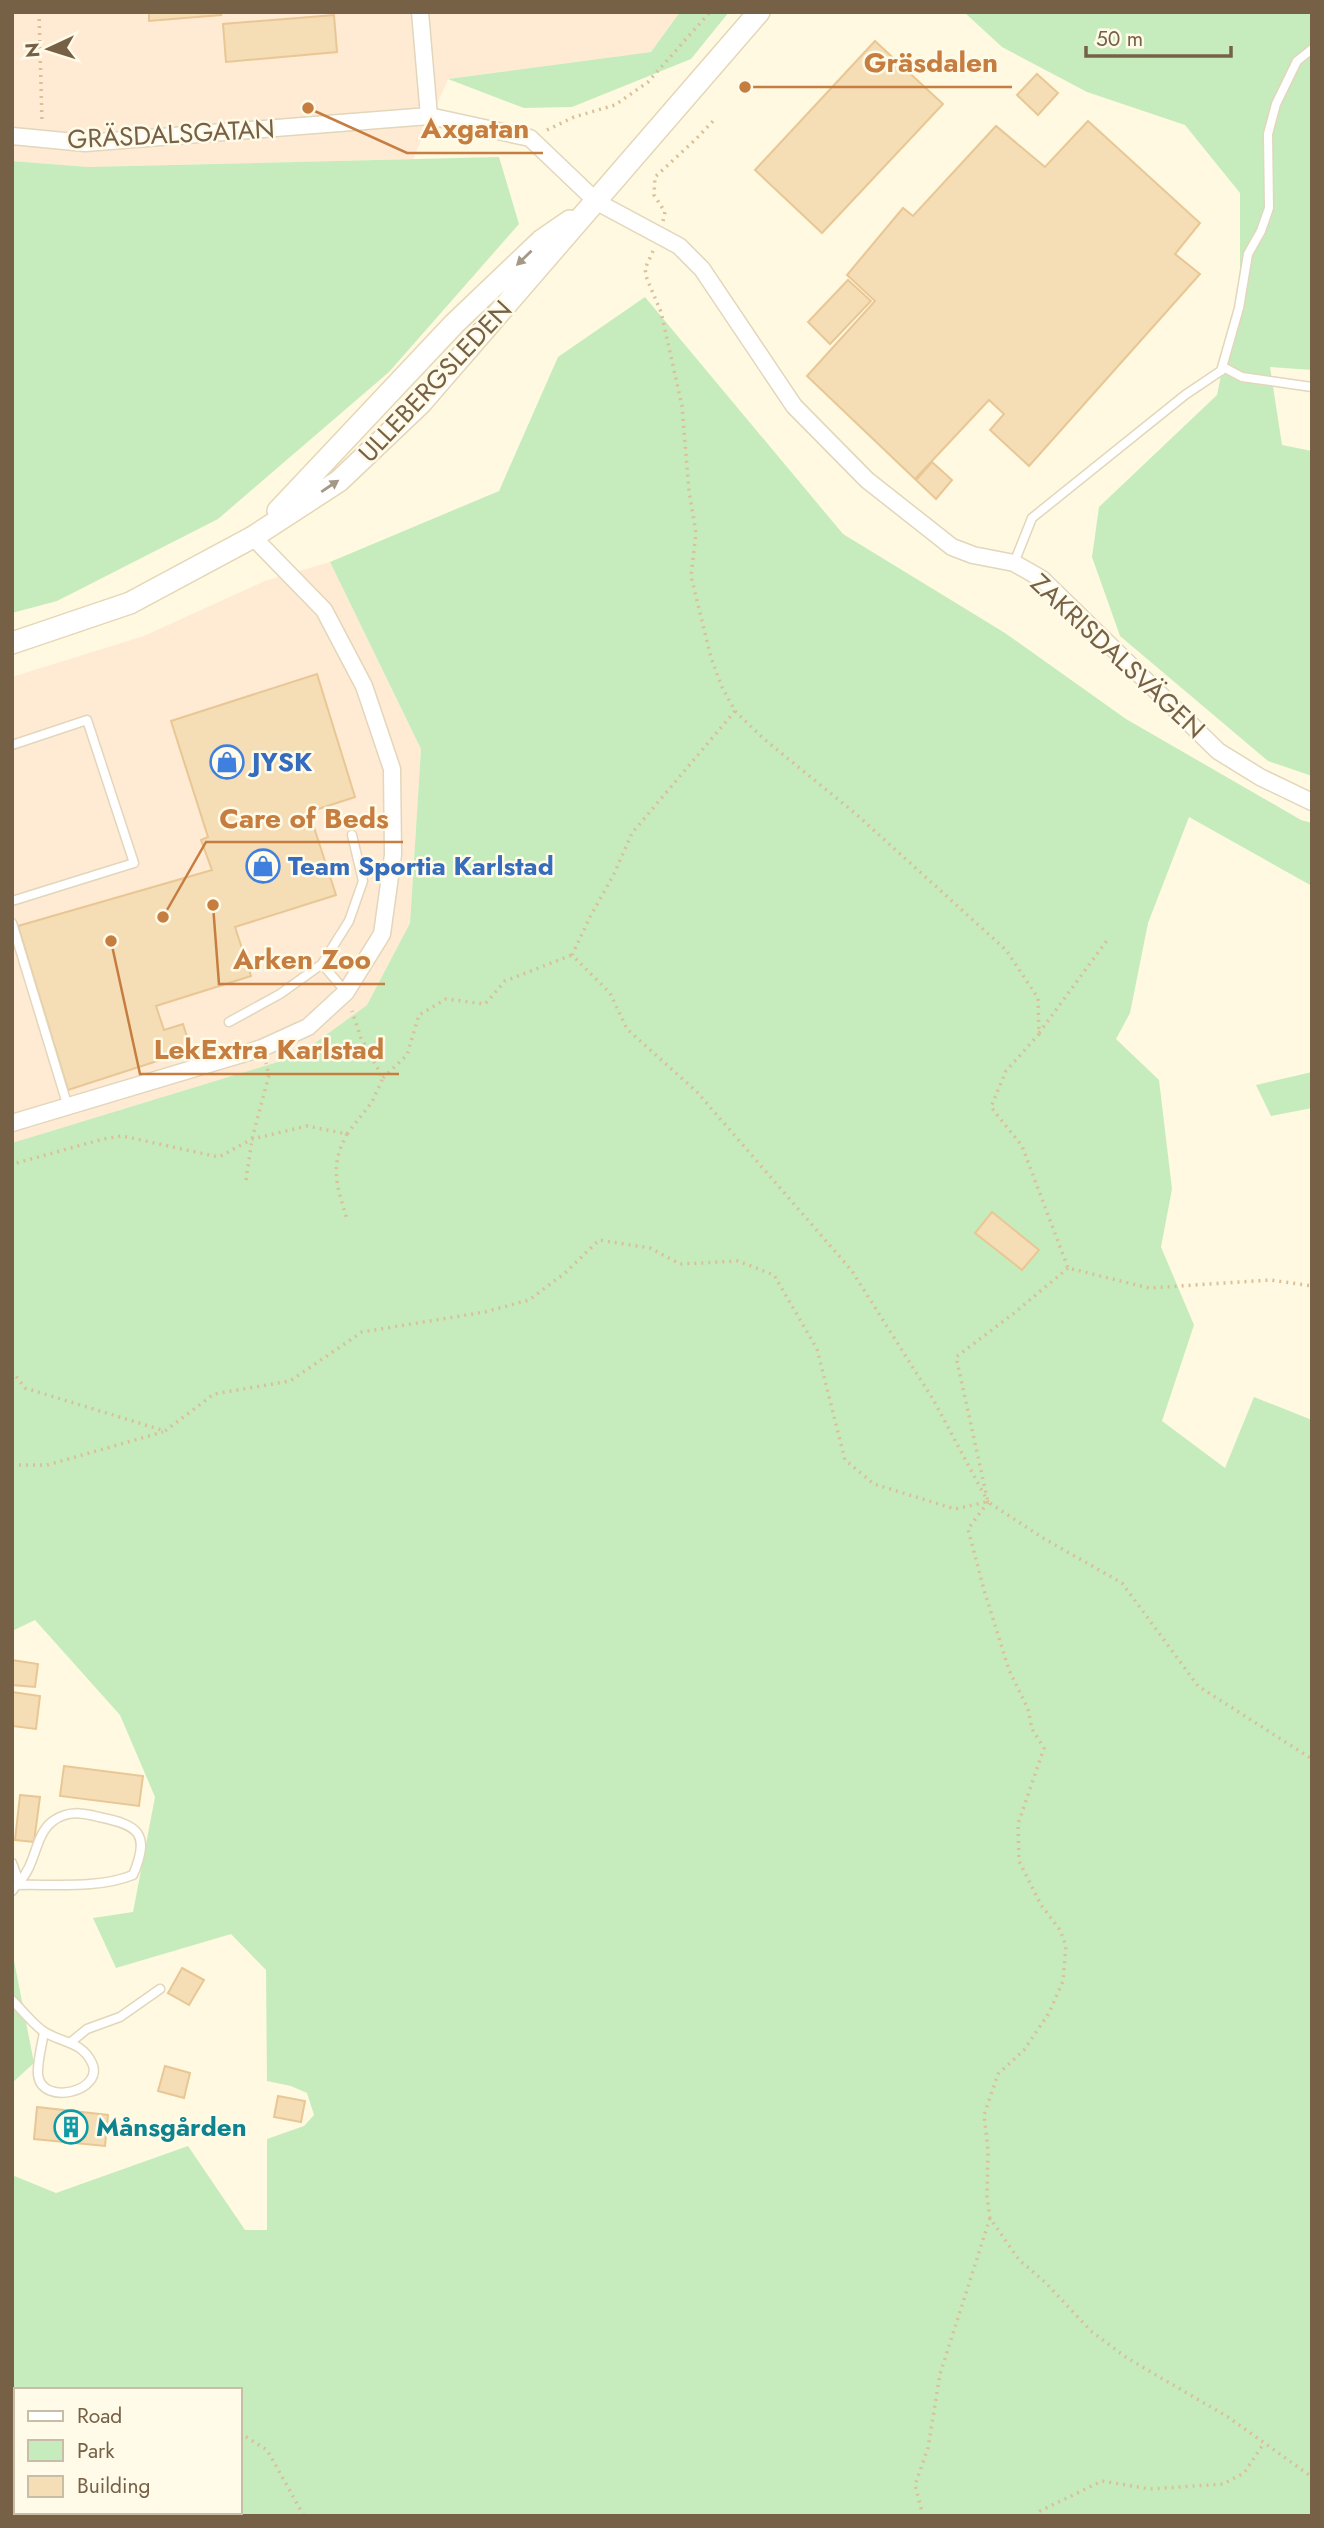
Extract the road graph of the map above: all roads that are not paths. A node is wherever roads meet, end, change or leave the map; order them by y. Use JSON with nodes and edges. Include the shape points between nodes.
{"nodes":[{"id":1,"x":420,"y":12,"type":"edge"},
{"id":2,"x":759,"y":12,"type":"edge"},
{"id":3,"x":1312,"y":49,"type":"edge"},
{"id":4,"x":429,"y":116,"type":"junction"},
{"id":5,"x":12,"y":136,"type":"edge"},
{"id":6,"x":597,"y":202,"type":"junction"},
{"id":7,"x":1221,"y":371,"type":"junction"},
{"id":8,"x":1312,"y":387,"type":"edge"},
{"id":9,"x":253,"y":537,"type":"junction"},
{"id":10,"x":1014,"y":563,"type":"junction"},
{"id":11,"x":12,"y":643,"type":"edge"},
{"id":12,"x":12,"y":745,"type":"edge"},
{"id":13,"x":1312,"y":802,"type":"edge"},
{"id":14,"x":352,"y":835,"type":"dead end"},
{"id":15,"x":12,"y":901,"type":"edge"},
{"id":16,"x":12,"y":923,"type":"edge"},
{"id":17,"x":322,"y":964,"type":"junction"},
{"id":18,"x":346,"y":992,"type":"junction"},
{"id":19,"x":229,"y":1022,"type":"dead end"},
{"id":20,"x":68,"y":1107,"type":"junction"},
{"id":21,"x":12,"y":1123,"type":"edge"},
{"id":22,"x":12,"y":1863,"type":"edge"},
{"id":23,"x":16,"y":1886,"type":"edge"},
{"id":24,"x":160,"y":1989,"type":"dead end"},
{"id":25,"x":12,"y":2000,"type":"edge"},
{"id":26,"x":44,"y":2032,"type":"junction"},
{"id":27,"x":71,"y":2042,"type":"junction"}],
"edges":[{"from":1,"to":4,"type":"street"},
{"from":2,"to":6,"type":"main road","name":"ULLEBERGSLEDEN"},
{"from":3,"to":7,"type":"lane","via":[[1297,61],[1276,104],[1268,134],[1269,208],[1248,254]]},
{"from":4,"to":5,"type":"street","name":"GRÄSDALSGATAN","via":[[86,144]]},
{"from":4,"to":6,"type":"street","name":"GRÄSDALSGATAN","via":[[530,138]]},
{"from":6,"to":9,"type":"main road","name":"ULLEBERGSLEDEN","one_way":true,"via":[[541,241],[454,324]]},
{"from":9,"to":6,"type":"main road","name":"ULLEBERGSLEDEN","one_way":true,"via":[[339,481],[368,455],[421,403]]},
{"from":6,"to":10,"type":"street","name":"ZAKRISDALSVÄGEN","via":[[679,246],[702,269],[794,406],[867,480],[952,547]]},
{"from":7,"to":8,"type":"lane","via":[[1225,368],[1242,377]]},
{"from":7,"to":10,"type":"lane","via":[[1032,518]]},
{"from":9,"to":11,"type":"main road","name":"ULLEBERGSLEDEN","via":[[130,603]]},
{"from":9,"to":18,"type":"street","via":[[324,610],[364,686],[392,769],[393,855],[382,934]]},
{"from":10,"to":13,"type":"street","name":"ZAKRISDALSVÄGEN","via":[[1042,579],[1218,751]]},
{"from":12,"to":15,"type":"lane","via":[[87,720],[134,863]]},
{"from":14,"to":17,"type":"lane","via":[[363,881],[349,921]]},
{"from":16,"to":20,"type":"lane"},
{"from":17,"to":18,"type":"lane"},
{"from":17,"to":19,"type":"lane"},
{"from":18,"to":20,"type":"street","via":[[308,1027],[262,1048]]},
{"from":20,"to":21,"type":"street"},
{"from":22,"to":23,"type":"lane"},
{"from":23,"to":23,"type":"lane","via":[[32,1865],[43,1832],[63,1816],[77,1812],[124,1822],[133,1826],[141,1843],[133,1875],[108,1883]]},
{"from":24,"to":27,"type":"lane","via":[[120,2017],[87,2029]]},
{"from":25,"to":26,"type":"lane"},
{"from":26,"to":27,"type":"lane"},
{"from":26,"to":27,"type":"lane","via":[[38,2076],[51,2091],[81,2088],[93,2074],[93,2064]]}]}
